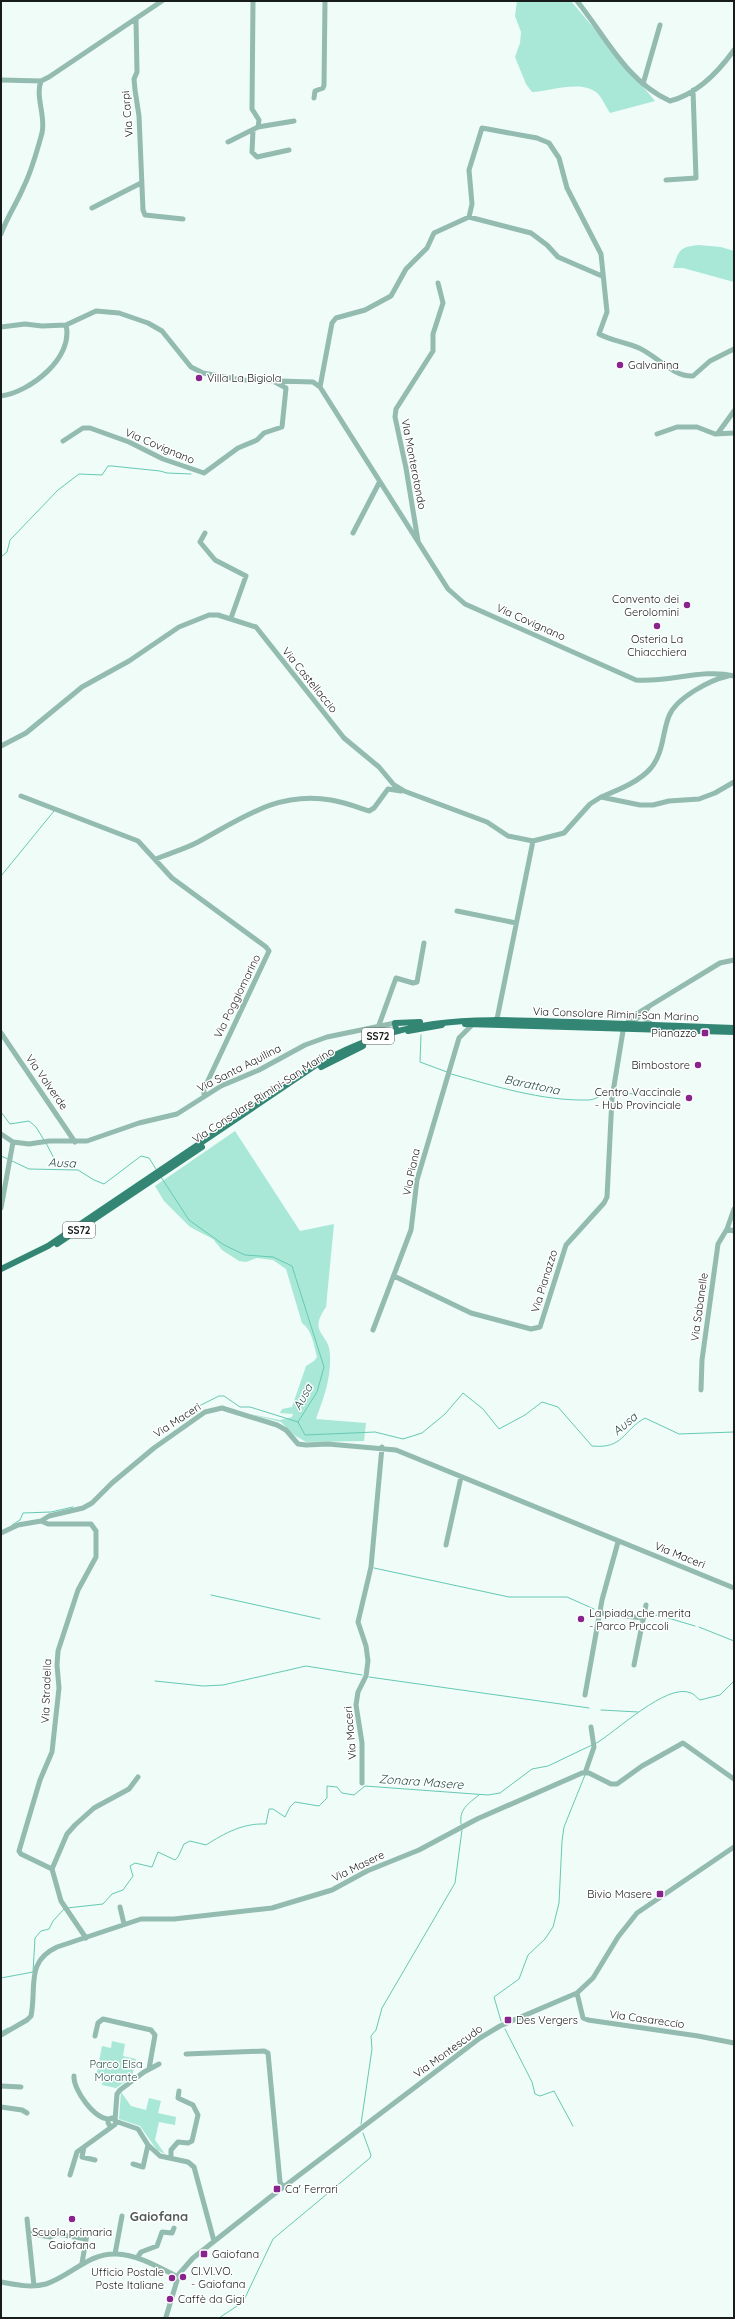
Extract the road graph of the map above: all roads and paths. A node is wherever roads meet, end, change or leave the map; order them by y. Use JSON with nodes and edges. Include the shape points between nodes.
{"nodes":[{"id":1,"x":162,"y":1,"type":"edge"},
{"id":2,"x":253,"y":1,"type":"edge"},
{"id":3,"x":325,"y":1,"type":"edge"},
{"id":4,"x":577,"y":1,"type":"edge"},
{"id":5,"x":136,"y":20,"type":"junction"},
{"id":6,"x":660,"y":25,"type":"dead end"},
{"id":7,"x":734,"y":50,"type":"edge"},
{"id":8,"x":1,"y":80,"type":"edge"},
{"id":9,"x":41,"y":81,"type":"junction"},
{"id":10,"x":643,"y":84,"type":"junction"},
{"id":11,"x":692,"y":90,"type":"junction"},
{"id":12,"x":314,"y":98,"type":"dead end"},
{"id":13,"x":294,"y":121,"type":"dead end"},
{"id":14,"x":255,"y":128,"type":"junction"},
{"id":15,"x":228,"y":142,"type":"dead end"},
{"id":16,"x":289,"y":150,"type":"dead end"},
{"id":17,"x":666,"y":180,"type":"dead end"},
{"id":18,"x":141,"y":183,"type":"junction"},
{"id":19,"x":92,"y":208,"type":"dead end"},
{"id":20,"x":469,"y":217,"type":"junction"},
{"id":21,"x":183,"y":219,"type":"dead end"},
{"id":22,"x":1,"y":234,"type":"edge"},
{"id":23,"x":602,"y":276,"type":"junction"},
{"id":24,"x":438,"y":283,"type":"dead end"},
{"id":25,"x":66,"y":325,"type":"junction"},
{"id":26,"x":1,"y":327,"type":"edge"},
{"id":27,"x":734,"y":349,"type":"edge"},
{"id":28,"x":274,"y":381,"type":"junction"},
{"id":29,"x":320,"y":387,"type":"junction"},
{"id":30,"x":1,"y":396,"type":"edge"},
{"id":31,"x":734,"y":411,"type":"edge"},
{"id":32,"x":718,"y":433,"type":"junction"},
{"id":33,"x":734,"y":433,"type":"edge"},
{"id":34,"x":656,"y":434,"type":"dead end"},
{"id":35,"x":63,"y":441,"type":"dead end"},
{"id":36,"x":379,"y":483,"type":"junction"},
{"id":37,"x":205,"y":533,"type":"dead end"},
{"id":38,"x":353,"y":533,"type":"dead end"},
{"id":39,"x":419,"y":544,"type":"junction"},
{"id":40,"x":231,"y":618,"type":"junction"},
{"id":41,"x":733,"y":676,"type":"edge"},
{"id":42,"x":1,"y":746,"type":"edge"},
{"id":43,"x":734,"y":782,"type":"edge"},
{"id":44,"x":404,"y":791,"type":"junction"},
{"id":45,"x":21,"y":796,"type":"dead end"},
{"id":46,"x":601,"y":798,"type":"junction"},
{"id":47,"x":533,"y":841,"type":"junction"},
{"id":48,"x":156,"y":859,"type":"junction"},
{"id":49,"x":457,"y":911,"type":"dead end"},
{"id":50,"x":516,"y":923,"type":"junction"},
{"id":51,"x":424,"y":944,"type":"dead end"},
{"id":52,"x":734,"y":960,"type":"edge"},
{"id":53,"x":650,"y":1005,"type":"junction"},
{"id":54,"x":644,"y":1012,"type":"junction"},
{"id":55,"x":497,"y":1019,"type":"junction"},
{"id":56,"x":473,"y":1023,"type":"junction"},
{"id":57,"x":379,"y":1025,"type":"junction"},
{"id":58,"x":652,"y":1025,"type":"junction"},
{"id":59,"x":396,"y":1026,"type":"junction"},
{"id":60,"x":626,"y":1026,"type":"junction"},
{"id":61,"x":734,"y":1028,"type":"edge"},
{"id":62,"x":734,"y":1032,"type":"edge"},
{"id":63,"x":1,"y":1033,"type":"edge"},
{"id":64,"x":204,"y":1096,"type":"junction"},
{"id":65,"x":1,"y":1134,"type":"edge"},
{"id":66,"x":13,"y":1142,"type":"junction"},
{"id":67,"x":75,"y":1142,"type":"junction"},
{"id":68,"x":164,"y":1170,"type":"junction"},
{"id":69,"x":151,"y":1178,"type":"junction"},
{"id":70,"x":1,"y":1208,"type":"edge"},
{"id":71,"x":734,"y":1209,"type":"edge"},
{"id":72,"x":727,"y":1229,"type":"junction"},
{"id":73,"x":734,"y":1231,"type":"edge"},
{"id":74,"x":1,"y":1269,"type":"edge"},
{"id":75,"x":1,"y":1274,"type":"edge"},
{"id":76,"x":394,"y":1276,"type":"junction"},
{"id":77,"x":373,"y":1330,"type":"dead end"},
{"id":78,"x":701,"y":1390,"type":"dead end"},
{"id":79,"x":382,"y":1447,"type":"junction"},
{"id":80,"x":461,"y":1477,"type":"junction"},
{"id":81,"x":41,"y":1521,"type":"junction"},
{"id":82,"x":1,"y":1533,"type":"edge"},
{"id":83,"x":618,"y":1542,"type":"junction"},
{"id":84,"x":446,"y":1545,"type":"dead end"},
{"id":85,"x":734,"y":1588,"type":"edge"},
{"id":86,"x":646,"y":1605,"type":"dead end"},
{"id":87,"x":601,"y":1613,"type":"junction"},
{"id":88,"x":642,"y":1618,"type":"junction"},
{"id":89,"x":634,"y":1665,"type":"dead end"},
{"id":90,"x":585,"y":1695,"type":"dead end"},
{"id":91,"x":592,"y":1727,"type":"dead end"},
{"id":92,"x":585,"y":1773,"type":"junction"},
{"id":93,"x":138,"y":1777,"type":"dead end"},
{"id":94,"x":734,"y":1779,"type":"edge"},
{"id":95,"x":362,"y":1783,"type":"dead end"},
{"id":96,"x":734,"y":1847,"type":"edge"},
{"id":97,"x":52,"y":1868,"type":"junction"},
{"id":98,"x":120,"y":1907,"type":"dead end"},
{"id":99,"x":124,"y":1924,"type":"junction"},
{"id":100,"x":86,"y":1938,"type":"junction"},
{"id":101,"x":577,"y":1993,"type":"junction"},
{"id":102,"x":1,"y":2035,"type":"edge"},
{"id":103,"x":95,"y":2036,"type":"dead end"},
{"id":104,"x":734,"y":2043,"type":"edge"},
{"id":105,"x":186,"y":2054,"type":"dead end"},
{"id":106,"x":159,"y":2064,"type":"dead end"},
{"id":107,"x":149,"y":2069,"type":"junction"},
{"id":108,"x":74,"y":2076,"type":"dead end"},
{"id":109,"x":1,"y":2086,"type":"edge"},
{"id":110,"x":21,"y":2087,"type":"dead end"},
{"id":111,"x":179,"y":2091,"type":"dead end"},
{"id":112,"x":1,"y":2107,"type":"edge"},
{"id":113,"x":27,"y":2113,"type":"dead end"},
{"id":114,"x":111,"y":2121,"type":"junction"},
{"id":115,"x":148,"y":2145,"type":"junction"},
{"id":116,"x":84,"y":2147,"type":"junction"},
{"id":117,"x":171,"y":2158,"type":"junction"},
{"id":118,"x":96,"y":2160,"type":"dead end"},
{"id":119,"x":133,"y":2164,"type":"dead end"},
{"id":120,"x":70,"y":2175,"type":"dead end"},
{"id":121,"x":283,"y":2188,"type":"junction"},
{"id":122,"x":122,"y":2216,"type":"dead end"},
{"id":123,"x":27,"y":2219,"type":"dead end"},
{"id":124,"x":174,"y":2228,"type":"dead end"},
{"id":125,"x":28,"y":2232,"type":"junction"},
{"id":126,"x":214,"y":2241,"type":"junction"},
{"id":127,"x":115,"y":2254,"type":"junction"},
{"id":128,"x":137,"y":2258,"type":"junction"},
{"id":129,"x":82,"y":2263,"type":"junction"},
{"id":130,"x":178,"y":2277,"type":"junction"},
{"id":131,"x":1,"y":2282,"type":"edge"},
{"id":132,"x":34,"y":2286,"type":"junction"},
{"id":133,"x":166,"y":2318,"type":"edge"}],
"edges":[{"from":1,"to":5,"type":"street"},
{"from":2,"to":14,"type":"street","via":[[252,109],[259,120]]},
{"from":3,"to":12,"type":"street","via":[[324,85],[315,91]]},
{"from":4,"to":10,"type":"street","via":[[598,27],[606,43]]},
{"from":5,"to":9,"type":"street"},
{"from":5,"to":18,"type":"street","name":"Via Carpi","via":[[137,72],[134,79],[139,116]]},
{"from":6,"to":10,"type":"street"},
{"from":7,"to":11,"type":"street","via":[[716,73]]},
{"from":8,"to":9,"type":"street"},
{"from":9,"to":22,"type":"street","via":[[39,86],[42,132],[24,187],[8,214]]},
{"from":10,"to":11,"type":"street","via":[[670,100]]},
{"from":11,"to":17,"type":"street","via":[[696,178]]},
{"from":13,"to":14,"type":"street"},
{"from":14,"to":15,"type":"street"},
{"from":14,"to":16,"type":"street","via":[[252,152],[257,157]]},
{"from":18,"to":19,"type":"street"},
{"from":18,"to":21,"type":"street","name":"Via Carpi","via":[[145,215]]},
{"from":20,"to":23,"type":"street","via":[[531,233],[558,257]]},
{"from":20,"to":23,"type":"street","via":[[472,204],[469,170],[482,128],[537,138],[549,143],[559,158],[567,188],[601,254]]},
{"from":20,"to":29,"type":"street","via":[[434,233],[426,248],[406,269],[391,296],[365,310],[336,318],[332,323]]},
{"from":23,"to":27,"type":"street","via":[[607,312],[599,334],[609,340],[639,348],[684,377],[693,376],[710,361]]},
{"from":24,"to":39,"type":"street","name":"Via Monterotondo","via":[[443,303],[433,334],[433,351],[396,409],[395,417]]},
{"from":25,"to":26,"type":"street","via":[[25,324]]},
{"from":25,"to":28,"type":"street","via":[[96,311],[119,313],[162,331],[191,367],[203,373],[242,380]]},
{"from":25,"to":30,"type":"street","via":[[65,344],[55,364],[14,393]]},
{"from":28,"to":29,"type":"street","via":[[313,382]]},
{"from":28,"to":35,"type":"street","name":"Via Covignano","via":[[286,388],[282,427],[264,433],[256,440],[238,448],[204,473],[163,459],[129,442],[90,428],[83,428]]},
{"from":29,"to":36,"type":"street","name":"Via Covignano"},
{"from":31,"to":32,"type":"street"},
{"from":32,"to":33,"type":"street"},
{"from":32,"to":34,"type":"street","via":[[697,427],[677,427]]},
{"from":36,"to":38,"type":"street"},
{"from":36,"to":39,"type":"street","name":"Via Covignano"},
{"from":37,"to":40,"type":"street","via":[[200,542],[215,560],[246,576]]},
{"from":39,"to":41,"type":"street","name":"Via Covignano","via":[[448,589],[465,604],[613,671],[636,680],[647,681],[706,675]]},
{"from":40,"to":42,"type":"street","name":"Via Castellaccio","via":[[209,615],[179,627],[129,661],[82,687],[26,733]]},
{"from":40,"to":44,"type":"street","name":"Via Castellaccio","via":[[256,627],[344,738],[379,767],[394,785]]},
{"from":41,"to":46,"type":"street","name":"Via Castellaccio","via":[[717,680],[683,699],[669,717],[661,749],[651,767],[625,786]]},
{"from":43,"to":46,"type":"street","via":[[699,799],[653,805]]},
{"from":44,"to":47,"type":"street","name":"Via Castellaccio","via":[[487,822],[508,836]]},
{"from":44,"to":48,"type":"street","via":[[388,789],[369,811],[331,800],[294,798],[278,801],[233,821],[197,842]]},
{"from":45,"to":48,"type":"street","name":"Via Poggiomarino","via":[[138,841]]},
{"from":46,"to":47,"type":"street","name":"Via Castellaccio","via":[[590,804],[564,833]]},
{"from":47,"to":50,"type":"street"},
{"from":48,"to":64,"type":"street","name":"Via Poggiomarino","via":[[172,878],[269,951],[204,1089]]},
{"from":49,"to":50,"type":"street"},
{"from":50,"to":55,"type":"street"},
{"from":51,"to":57,"type":"street","via":[[416,983],[396,978]]},
{"from":52,"to":53,"type":"street","via":[[720,963]]},
{"from":53,"to":54,"type":"street"},
{"from":53,"to":60,"type":"street","via":[[630,1018]]},
{"from":54,"to":58,"type":"street","via":[[646,1022]]},
{"from":54,"to":60,"type":"street","via":[[636,1022]]},
{"from":55,"to":59,"type":"main road","name":"Via Consolare Rimini-San Marino","number":"SS72"},
{"from":55,"to":60,"type":"main road","name":"Via Consolare Rimini-San Marino","number":"SS72"},
{"from":56,"to":60,"type":"main road","name":"Via Consolare Rimini-San Marino","number":"SS72"},
{"from":56,"to":68,"type":"main road","name":"Via Consolare Rimini-San Marino","number":"SS72","via":[[434,1026],[400,1033],[345,1053]]},
{"from":56,"to":76,"type":"street","name":"Via Piana","via":[[459,1038],[446,1078],[417,1180],[412,1230]]},
{"from":57,"to":59,"type":"street","name":"Via Santa Aquilina"},
{"from":57,"to":64,"type":"street","name":"Via Santa Aquilina","via":[[305,1045]]},
{"from":58,"to":60,"type":"main road","name":"Via Consolare Rimini-San Marino","number":"SS72"},
{"from":58,"to":61,"type":"main road","name":"Via Consolare Rimini-San Marino","number":"SS72"},
{"from":59,"to":68,"type":"main road","name":"Via Consolare Rimini-San Marino","number":"SS72","via":[[316,1065]]},
{"from":60,"to":62,"type":"main road","name":"Via Consolare Rimini-San Marino","number":"SS72"},
{"from":60,"to":76,"type":"street","name":"Via Pianazzo","via":[[613,1087],[606,1197],[604,1203],[566,1245],[540,1327],[531,1329],[471,1313]]},
{"from":63,"to":67,"type":"street","name":"Via Valverde"},
{"from":64,"to":67,"type":"street","name":"Via Santa Aquilina","via":[[169,1117],[139,1123],[87,1141]]},
{"from":65,"to":66,"type":"street"},
{"from":66,"to":67,"type":"street","name":"Via Santa Aquilina"},
{"from":66,"to":70,"type":"street"},
{"from":68,"to":69,"type":"main road","name":"Via Consolare Rimini-San Marino","number":"SS72"},
{"from":69,"to":74,"type":"main road","name":"Via Consolare Rimini-San Marino","number":"SS72","via":[[48,1246]]},
{"from":69,"to":75,"type":"main road","name":"Via Consolare Rimini-San Marino","number":"SS72","via":[[50,1249]]},
{"from":71,"to":72,"type":"street","name":"Via Sabanelle"},
{"from":72,"to":73,"type":"street"},
{"from":72,"to":78,"type":"street","name":"Via Sabanelle","via":[[718,1244],[702,1360]]},
{"from":76,"to":77,"type":"street","name":"Via Piana"},
{"from":79,"to":80,"type":"street","name":"Via Maceri","via":[[396,1450]]},
{"from":79,"to":81,"type":"street","name":"Via Maceri","via":[[328,1444],[306,1446],[298,1444],[286,1430],[277,1425],[232,1410],[214,1409],[193,1420],[154,1448],[92,1503],[83,1508],[49,1516]]},
{"from":79,"to":95,"type":"street","name":"Via Maceri","via":[[371,1567],[358,1622],[368,1661],[366,1676],[358,1692],[356,1705],[362,1743]]},
{"from":80,"to":83,"type":"street","name":"Via Maceri"},
{"from":80,"to":84,"type":"street"},
{"from":81,"to":82,"type":"street","name":"Via Maceri"},
{"from":81,"to":97,"type":"street","name":"Via Stradella","via":[[48,1524],[91,1524],[96,1532],[97,1546],[96,1557],[78,1590],[58,1651],[59,1688],[52,1752],[40,1780],[19,1848],[21,1854]]},
{"from":83,"to":85,"type":"street","name":"Via Maceri"},
{"from":83,"to":87,"type":"street","via":[[602,1600]]},
{"from":86,"to":88,"type":"street"},
{"from":87,"to":88,"type":"street"},
{"from":87,"to":90,"type":"street"},
{"from":88,"to":89,"type":"street"},
{"from":91,"to":92,"type":"street","via":[[594,1745]]},
{"from":92,"to":94,"type":"street","via":[[617,1784],[642,1766],[683,1744]]},
{"from":92,"to":99,"type":"street","name":"Via Masere","via":[[477,1819],[419,1850],[367,1871],[332,1890],[272,1908],[174,1919],[150,1918]]},
{"from":93,"to":97,"type":"street","via":[[129,1789],[94,1808],[75,1825],[67,1834]]},
{"from":96,"to":101,"type":"street","name":"Via Montescudo","via":[[637,1913],[618,1937],[593,1978]]},
{"from":97,"to":100,"type":"street","via":[[58,1894]]},
{"from":98,"to":99,"type":"street"},
{"from":99,"to":100,"type":"street","name":"Via Masere"},
{"from":100,"to":102,"type":"street","name":"Via Masere","via":[[57,1947],[40,1958],[35,1973],[31,2016]]},
{"from":101,"to":104,"type":"street","name":"Via Casareccio","via":[[583,2018],[588,2020]]},
{"from":101,"to":121,"type":"street","name":"Via Montescudo","via":[[500,2026],[480,2038]]},
{"from":103,"to":107,"type":"street","via":[[98,2023],[103,2019],[152,2030],[155,2036]]},
{"from":105,"to":121,"type":"street","via":[[268,2054],[280,2182]]},
{"from":106,"to":107,"type":"street"},
{"from":107,"to":114,"type":"street","via":[[120,2090]]},
{"from":108,"to":114,"type":"street","via":[[78,2088],[95,2115]]},
{"from":109,"to":110,"type":"street"},
{"from":111,"to":117,"type":"street","via":[[180,2100],[189,2102],[198,2111],[198,2115],[192,2141],[178,2142],[171,2150]]},
{"from":112,"to":113,"type":"street"},
{"from":114,"to":115,"type":"street","via":[[138,2129]]},
{"from":114,"to":116,"type":"street","via":[[107,2131]]},
{"from":115,"to":117,"type":"street","via":[[160,2156]]},
{"from":115,"to":119,"type":"street","via":[[143,2167]]},
{"from":116,"to":118,"type":"street","via":[[82,2157]]},
{"from":116,"to":120,"type":"street","via":[[74,2157]]},
{"from":117,"to":126,"type":"street","via":[[188,2162],[196,2169]]},
{"from":121,"to":126,"type":"street","name":"Via Montescudo"},
{"from":122,"to":127,"type":"street"},
{"from":123,"to":125,"type":"street"},
{"from":124,"to":128,"type":"street","via":[[172,2232],[162,2232],[157,2246],[141,2252]]},
{"from":125,"to":129,"type":"street","via":[[50,2237],[57,2234],[86,2237]]},
{"from":125,"to":132,"type":"street"},
{"from":126,"to":130,"type":"street","name":"Via Montescudo","via":[[186,2264]]},
{"from":127,"to":128,"type":"street"},
{"from":127,"to":129,"type":"street"},
{"from":128,"to":130,"type":"street"},
{"from":129,"to":132,"type":"street","via":[[57,2280]]},
{"from":130,"to":133,"type":"street","name":"Via Montescudo"},
{"from":131,"to":132,"type":"street"}]}
